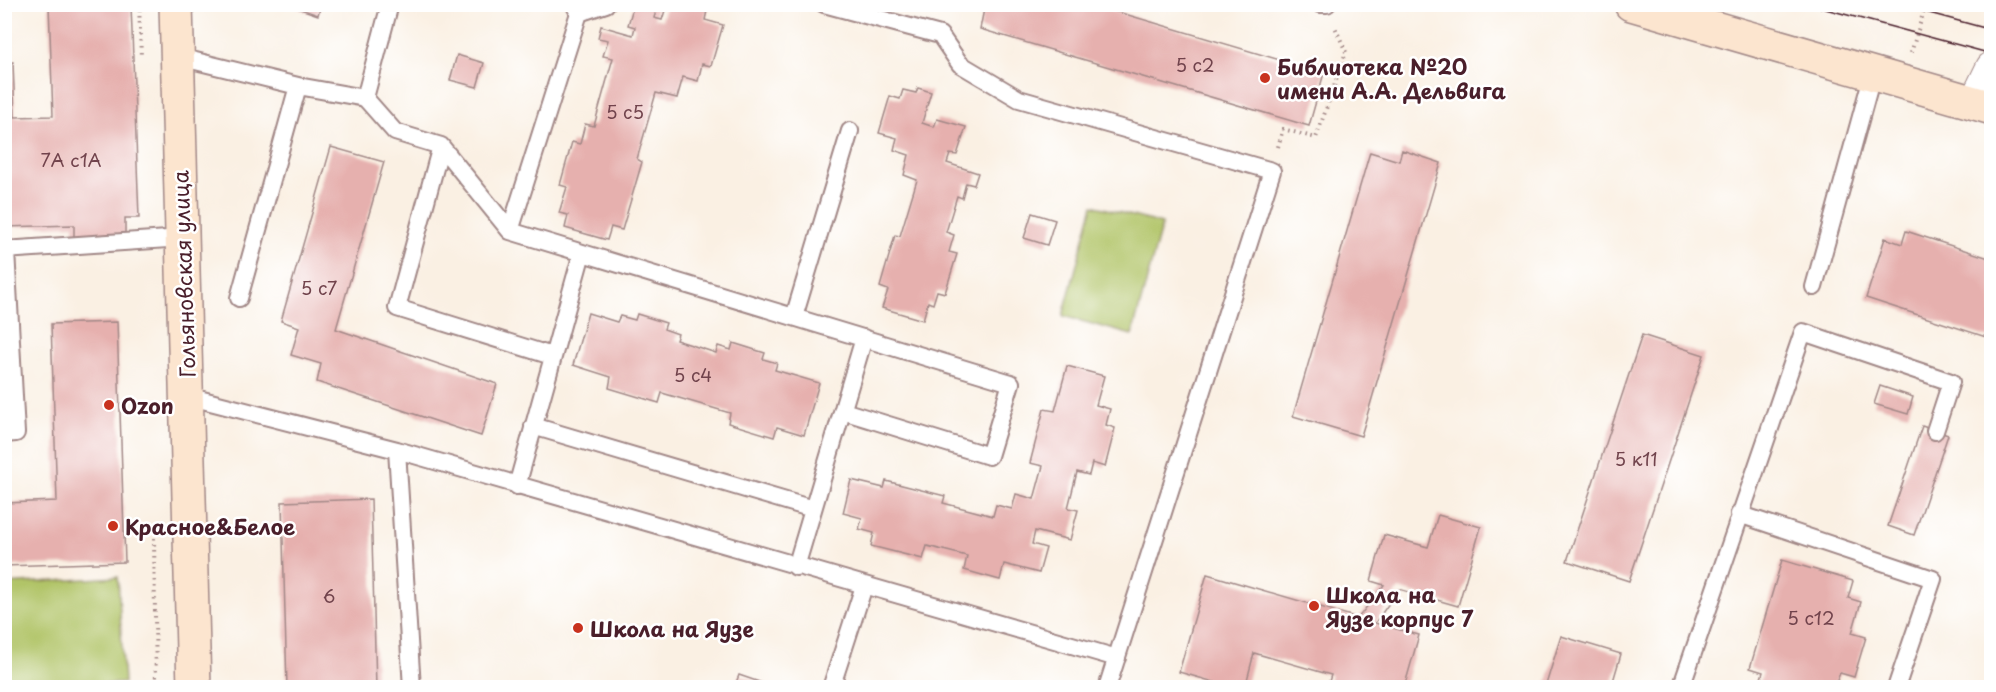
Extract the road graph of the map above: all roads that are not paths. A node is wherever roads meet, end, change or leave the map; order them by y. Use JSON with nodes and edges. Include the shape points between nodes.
{"nodes":[{"id":1,"x":176,"y":4,"type":"edge"},
{"id":2,"x":390,"y":4,"type":"edge"},
{"id":3,"x":606,"y":4,"type":"edge"},
{"id":4,"x":824,"y":4,"type":"edge"},
{"id":5,"x":1631,"y":4,"type":"edge"},
{"id":6,"x":577,"y":9,"type":"edge"},
{"id":7,"x":175,"y":56,"type":"junction"},
{"id":8,"x":1992,"y":68,"type":"edge"},
{"id":9,"x":1873,"y":73,"type":"junction"},
{"id":10,"x":298,"y":86,"type":"junction"},
{"id":11,"x":365,"y":98,"type":"junction"},
{"id":12,"x":1983,"y":105,"type":"edge"},
{"id":13,"x":850,"y":131,"type":"dead end"},
{"id":14,"x":441,"y":146,"type":"junction"},
{"id":15,"x":510,"y":231,"type":"junction"},
{"id":16,"x":183,"y":238,"type":"junction"},
{"id":17,"x":5,"y":250,"type":"edge"},
{"id":18,"x":582,"y":253,"type":"junction"},
{"id":19,"x":1814,"y":287,"type":"dead end"},
{"id":20,"x":239,"y":298,"type":"dead end"},
{"id":21,"x":794,"y":317,"type":"junction"},
{"id":22,"x":864,"y":338,"type":"junction"},
{"id":23,"x":552,"y":356,"type":"junction"},
{"id":24,"x":187,"y":396,"type":"junction"},
{"id":25,"x":843,"y":411,"type":"junction"},
{"id":26,"x":533,"y":426,"type":"junction"},
{"id":27,"x":1935,"y":431,"type":"dead end"},
{"id":28,"x":4,"y":434,"type":"edge"},
{"id":29,"x":397,"y":450,"type":"junction"},
{"id":30,"x":517,"y":486,"type":"junction"},
{"id":31,"x":813,"y":509,"type":"junction"},
{"id":32,"x":1739,"y":514,"type":"junction"},
{"id":33,"x":796,"y":567,"type":"junction"},
{"id":34,"x":864,"y":586,"type":"junction"},
{"id":35,"x":1117,"y":658,"type":"junction"},
{"id":36,"x":194,"y":687,"type":"edge"},
{"id":37,"x":411,"y":687,"type":"edge"},
{"id":38,"x":831,"y":687,"type":"edge"},
{"id":39,"x":1107,"y":687,"type":"edge"},
{"id":40,"x":1681,"y":687,"type":"edge"},
{"id":41,"x":1896,"y":687,"type":"edge"}],
"edges":[{"from":1,"to":7,"type":"street","name":"Гольяновская улица"},
{"from":2,"to":11,"type":"lane"},
{"from":3,"to":6,"type":"lane"},
{"from":4,"to":35,"type":"lane","via":[[940,35],[960,64],[1018,99],[1272,171]]},
{"from":5,"to":9,"type":"street"},
{"from":6,"to":15,"type":"lane"},
{"from":7,"to":10,"type":"lane"},
{"from":7,"to":16,"type":"street","name":"Гольяновская улица"},
{"from":8,"to":12,"type":"street"},
{"from":9,"to":12,"type":"street"},
{"from":9,"to":19,"type":"lane"},
{"from":10,"to":11,"type":"lane"},
{"from":10,"to":20,"type":"lane"},
{"from":11,"to":14,"type":"lane","via":[[396,132]]},
{"from":13,"to":21,"type":"lane"},
{"from":14,"to":15,"type":"lane"},
{"from":14,"to":23,"type":"lane","via":[[397,308]]},
{"from":15,"to":18,"type":"lane"},
{"from":16,"to":17,"type":"lane"},
{"from":16,"to":24,"type":"street","name":"Гольяновская улица"},
{"from":17,"to":28,"type":"lane","via":[[16,433]]},
{"from":18,"to":21,"type":"lane"},
{"from":18,"to":23,"type":"lane"},
{"from":21,"to":22,"type":"lane"},
{"from":22,"to":25,"type":"lane"},
{"from":22,"to":25,"type":"lane","via":[[1011,383],[989,456]]},
{"from":23,"to":26,"type":"lane"},
{"from":24,"to":29,"type":"lane"},
{"from":24,"to":36,"type":"street","name":"Гольяновская улица"},
{"from":25,"to":31,"type":"lane"},
{"from":26,"to":30,"type":"lane"},
{"from":26,"to":31,"type":"lane"},
{"from":27,"to":32,"type":"lane","via":[[1951,382],[1803,332]]},
{"from":29,"to":30,"type":"lane"},
{"from":29,"to":37,"type":"lane"},
{"from":30,"to":33,"type":"lane"},
{"from":31,"to":33,"type":"lane"},
{"from":32,"to":40,"type":"lane"},
{"from":32,"to":41,"type":"lane","via":[[1933,579]]},
{"from":33,"to":34,"type":"lane"},
{"from":34,"to":35,"type":"lane"},
{"from":34,"to":38,"type":"lane"},
{"from":35,"to":39,"type":"lane"}]}
